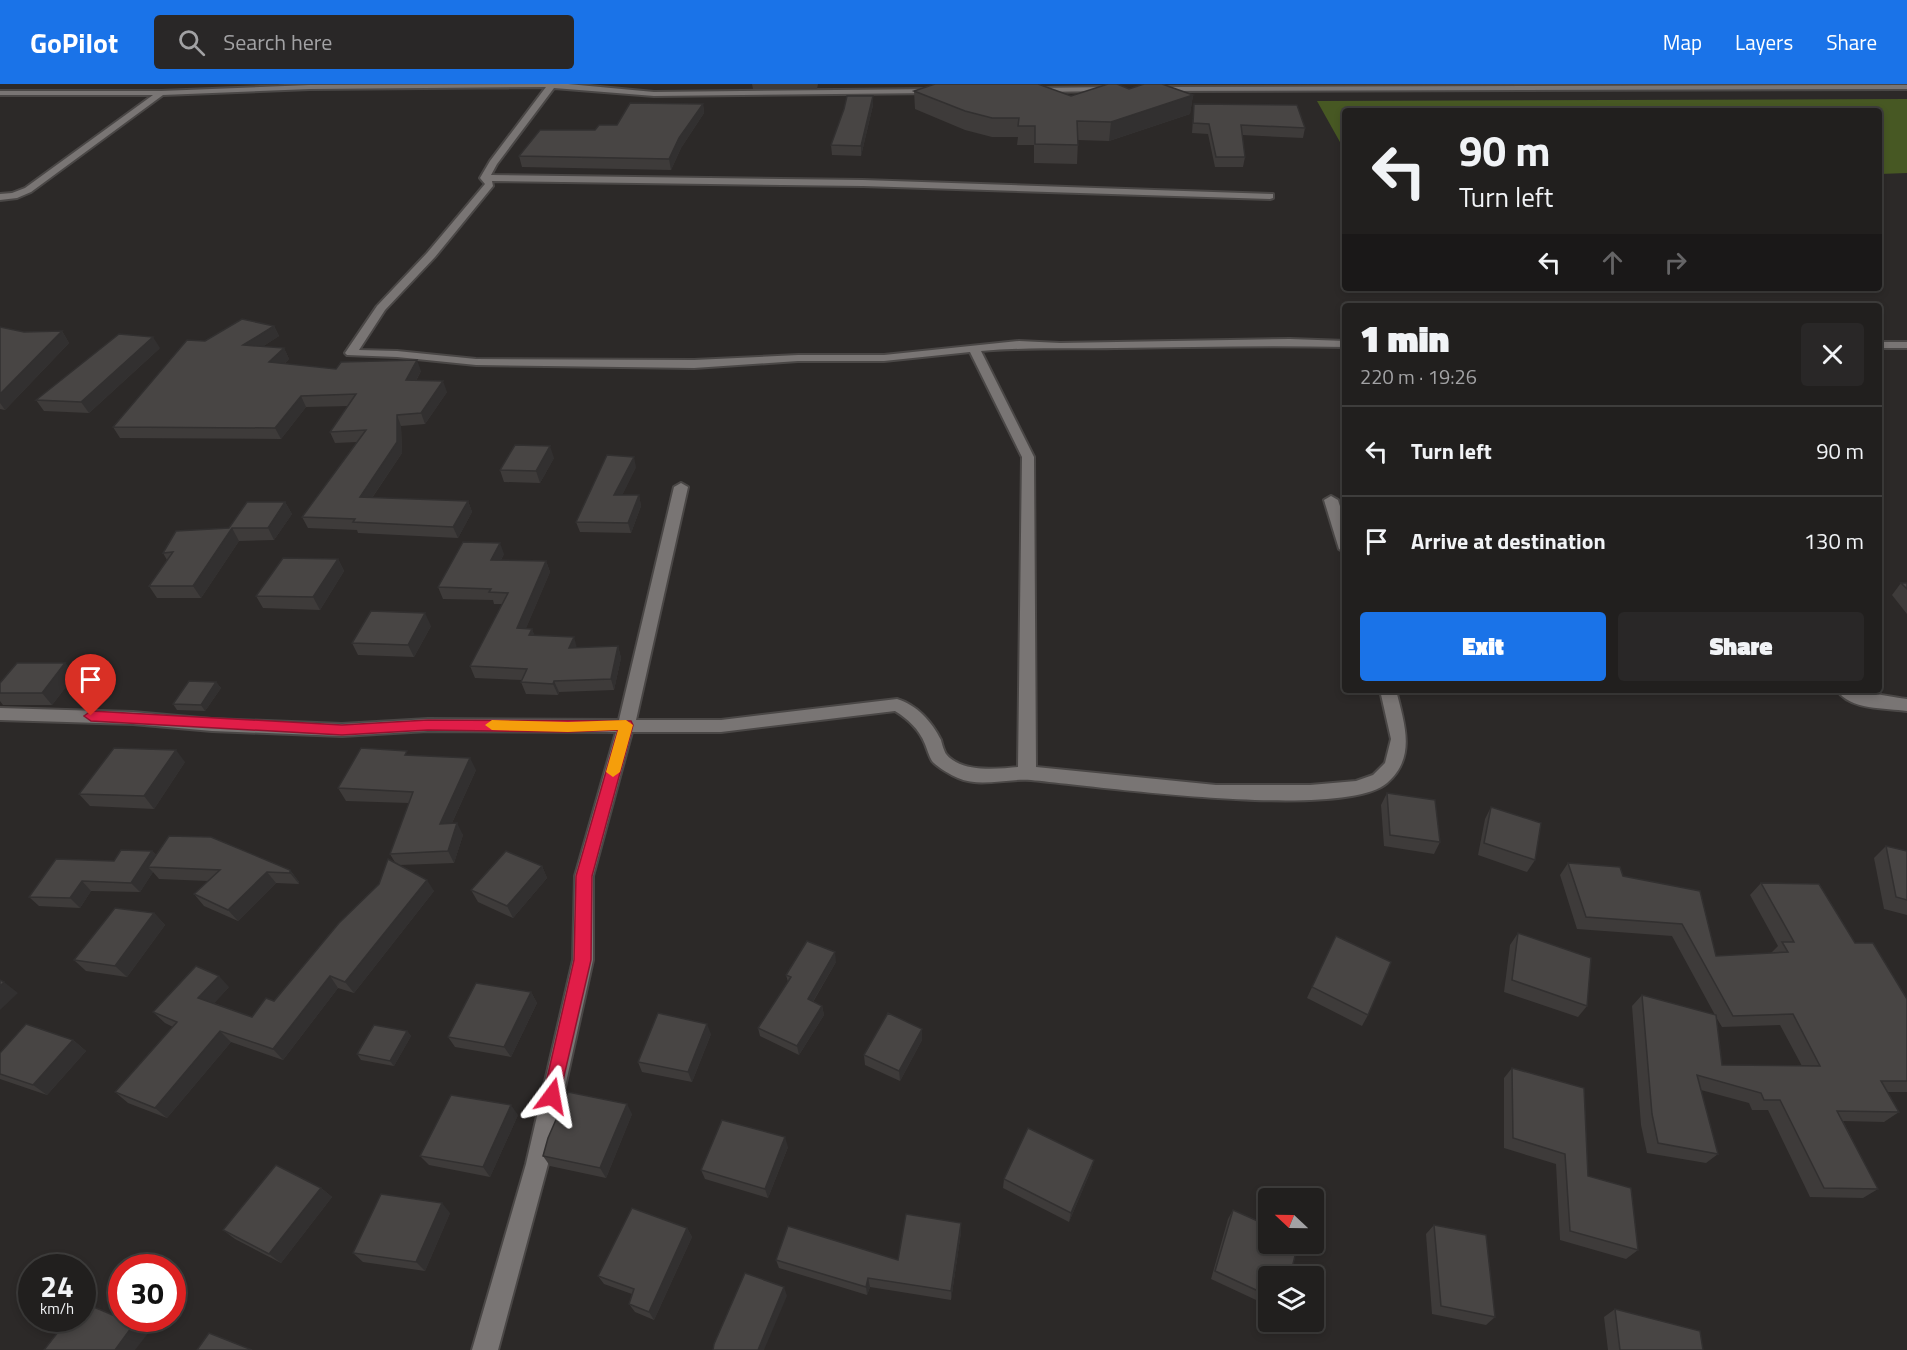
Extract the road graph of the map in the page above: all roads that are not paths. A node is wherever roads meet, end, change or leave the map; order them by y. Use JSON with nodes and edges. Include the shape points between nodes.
{"nodes":[{"id":1,"x":57,"y":84,"type":"edge"},
{"id":2,"x":552,"y":85,"type":"edge"},
{"id":3,"x":1907,"y":87,"type":"edge"},
{"id":4,"x":1120,"y":89,"type":"edge"},
{"id":5,"x":1143,"y":89,"type":"edge"},
{"id":6,"x":1026,"y":90,"type":"edge"},
{"id":7,"x":944,"y":91,"type":"edge"},
{"id":8,"x":0,"y":93,"type":"edge"},
{"id":9,"x":43,"y":93,"type":"junction"},
{"id":10,"x":162,"y":93,"type":"junction"},
{"id":11,"x":485,"y":178,"type":"junction"},
{"id":12,"x":1270,"y":196,"type":"dead end"},
{"id":13,"x":0,"y":197,"type":"edge"},
{"id":14,"x":1342,"y":344,"type":"edge"},
{"id":15,"x":1882,"y":345,"type":"edge"},
{"id":16,"x":1907,"y":345,"type":"edge"},
{"id":17,"x":974,"y":348,"type":"junction"},
{"id":18,"x":681,"y":487,"type":"dead end"},
{"id":19,"x":1330,"y":500,"type":"dead end"},
{"id":20,"x":1342,"y":537,"type":"edge"},
{"id":21,"x":1389,"y":693,"type":"edge"},
{"id":22,"x":1850,"y":693,"type":"edge"},
{"id":23,"x":1907,"y":705,"type":"edge"},
{"id":24,"x":0,"y":714,"type":"edge"},
{"id":25,"x":626,"y":725,"type":"junction"},
{"id":26,"x":1027,"y":772,"type":"junction"},
{"id":27,"x":485,"y":1350,"type":"edge"}],
"edges":[{"from":1,"to":9,"type":"street"},
{"from":2,"to":7,"type":"street","via":[[654,94]]},
{"from":2,"to":10,"type":"street"},
{"from":2,"to":11,"type":"street"},
{"from":3,"to":5,"type":"street"},
{"from":4,"to":6,"type":"street"},
{"from":8,"to":9,"type":"street"},
{"from":9,"to":10,"type":"street"},
{"from":10,"to":13,"type":"street","via":[[28,190]]},
{"from":11,"to":12,"type":"street","via":[[863,183]]},
{"from":11,"to":17,"type":"street","via":[[490,184],[416,272],[395,291],[351,352],[476,362],[694,364],[884,358]]},
{"from":14,"to":17,"type":"street","via":[[1019,344]]},
{"from":15,"to":16,"type":"street"},
{"from":17,"to":26,"type":"street","via":[[1028,457]]},
{"from":18,"to":25,"type":"street"},
{"from":19,"to":20,"type":"street"},
{"from":21,"to":26,"type":"street","via":[[1399,739],[1393,766],[1379,780],[1357,788],[1216,792]]},
{"from":22,"to":23,"type":"street","via":[[1861,699]]},
{"from":24,"to":25,"type":"street","via":[[342,730],[428,725]]},
{"from":25,"to":26,"type":"street","via":[[721,726],[897,705],[917,715],[939,758],[964,773],[985,776]]},
{"from":25,"to":27,"type":"street","via":[[584,876],[583,960],[539,1153]]}]}
